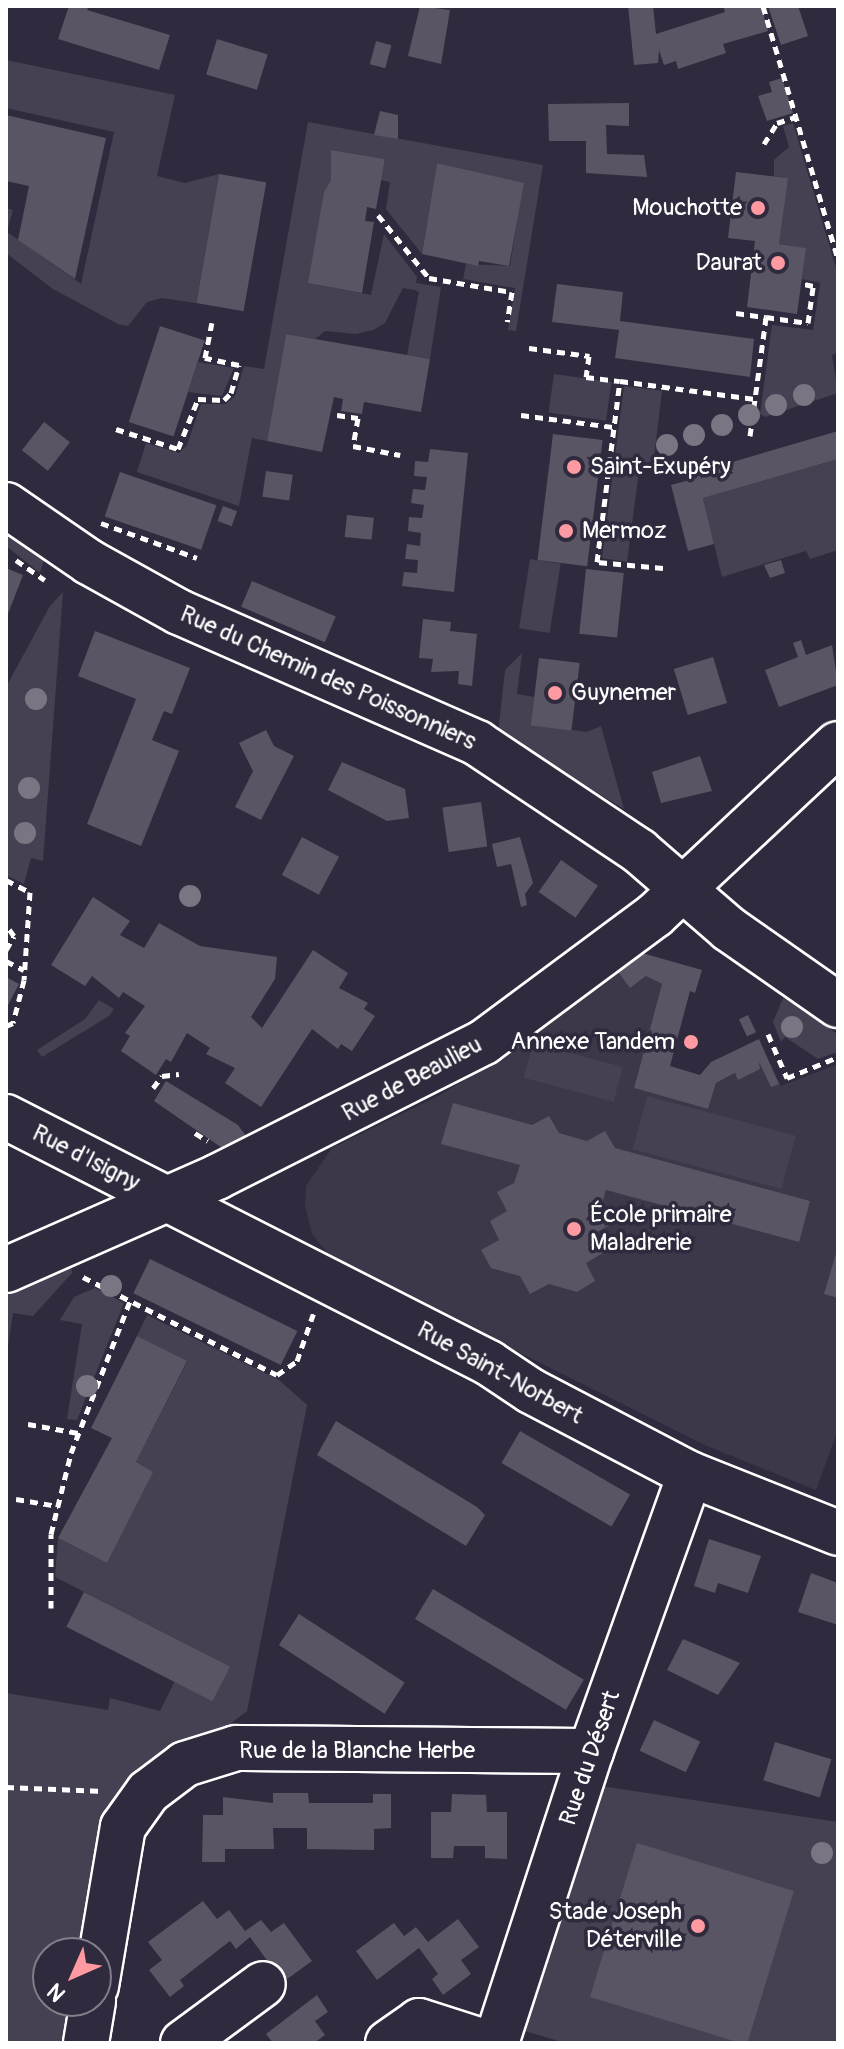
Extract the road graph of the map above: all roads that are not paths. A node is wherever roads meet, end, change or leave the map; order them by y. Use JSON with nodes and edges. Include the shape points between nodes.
{"nodes":[{"id":1,"x":6,"y":505,"type":"edge"},
{"id":2,"x":838,"y":744,"type":"edge"},
{"id":3,"x":682,"y":887,"type":"junction"},
{"id":4,"x":838,"y":1005,"type":"edge"},
{"id":5,"x":6,"y":1117,"type":"edge"},
{"id":6,"x":167,"y":1199,"type":"junction"},
{"id":7,"x":6,"y":1270,"type":"edge"},
{"id":8,"x":690,"y":1474,"type":"junction"},
{"id":9,"x":838,"y":1533,"type":"edge"},
{"id":10,"x":591,"y":1751,"type":"junction"},
{"id":11,"x":104,"y":1937,"type":"edge"},
{"id":12,"x":263,"y":1984,"type":"dead end"},
{"id":13,"x":90,"y":2017,"type":"edge"},
{"id":14,"x":86,"y":2043,"type":"edge"},
{"id":15,"x":183,"y":2043,"type":"edge"},
{"id":16,"x":388,"y":2043,"type":"edge"},
{"id":17,"x":488,"y":2043,"type":"edge"},
{"id":18,"x":496,"y":2043,"type":"edge"}],
"edges":[{"from":1,"to":3,"type":"street","name":"Rue du Chemin des Poissonniers","via":[[89,562],[179,612],[477,743],[639,851]]},
{"from":2,"to":3,"type":"street","name":"Rue de Beaulieu"},
{"from":3,"to":4,"type":"street","name":"Rue du Chemin des Poissonniers","via":[[729,929]]},
{"from":3,"to":6,"type":"street","name":"Rue de Beaulieu","via":[[655,915],[539,1004],[447,1064]]},
{"from":5,"to":6,"type":"street","name":"Rue d'Isigny"},
{"from":6,"to":7,"type":"street","name":"Rue de Beaulieu","via":[[82,1260]]},
{"from":6,"to":8,"type":"street","name":"Rue Saint-Norbert","via":[[489,1363],[531,1391]]},
{"from":8,"to":9,"type":"street","name":"Rue Saint-Norbert"},
{"from":8,"to":10,"type":"street","name":"Rue du Désert"},
{"from":10,"to":11,"type":"street","name":"Rue de la Blanche Herbe","via":[[236,1748],[185,1764],[148,1792],[123,1827]]},
{"from":10,"to":18,"type":"street","name":"Rue du Désert"},
{"from":12,"to":15,"type":"street"},
{"from":13,"to":14,"type":"street"},
{"from":16,"to":17,"type":"street","via":[[419,2021]]}]}
